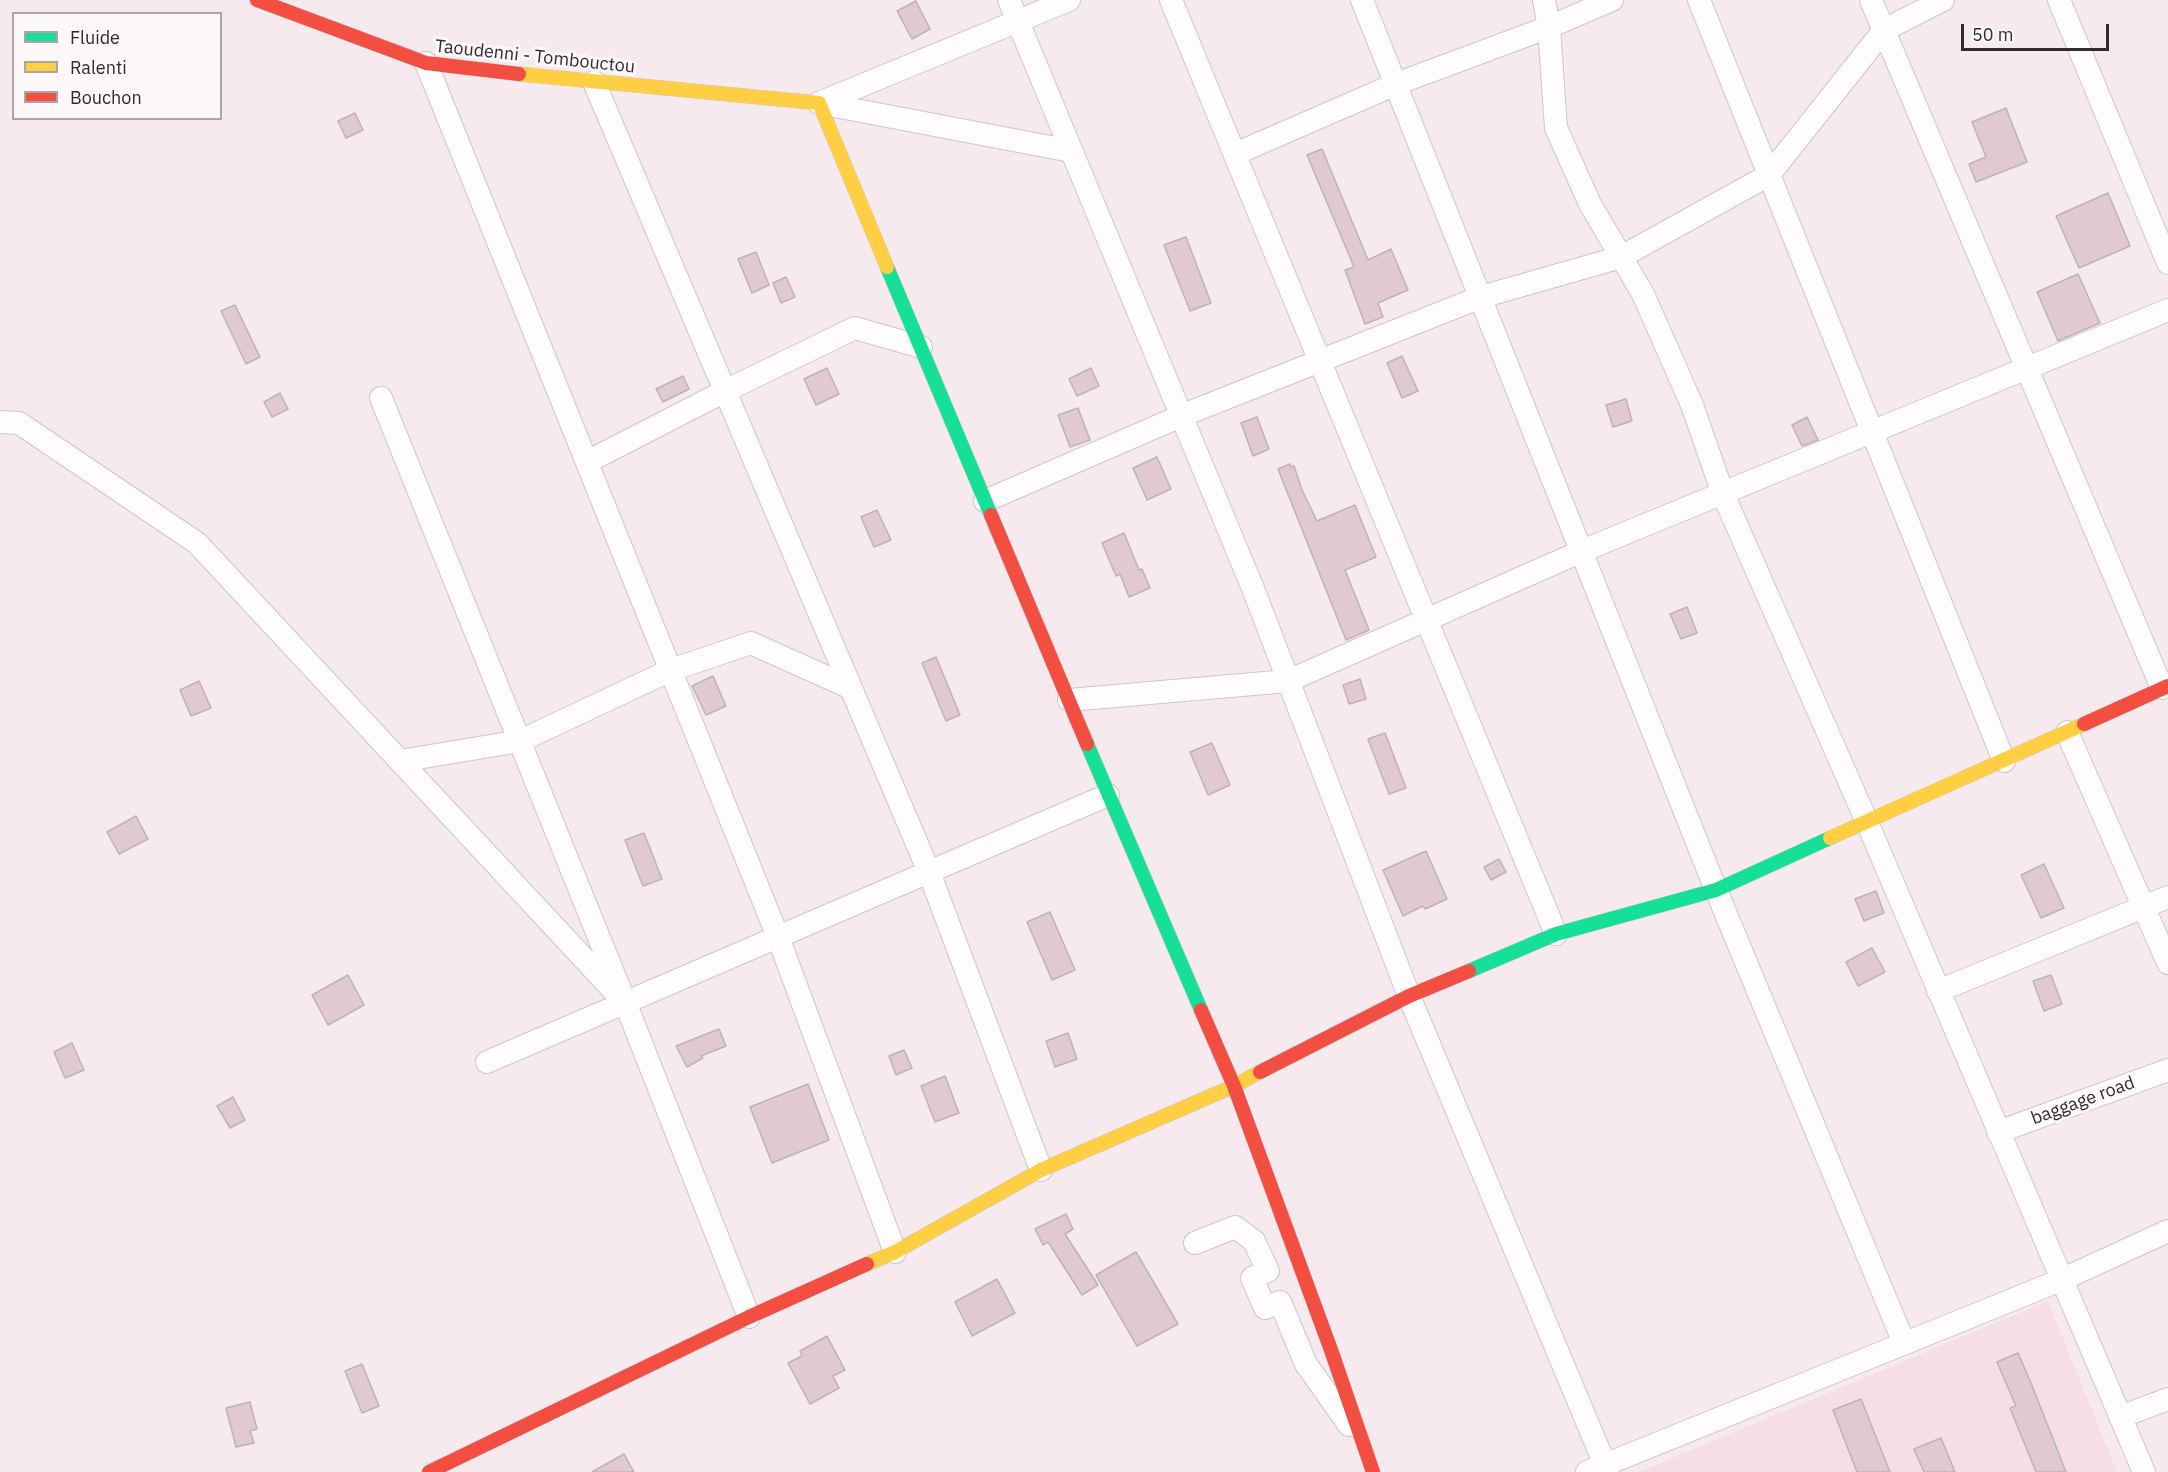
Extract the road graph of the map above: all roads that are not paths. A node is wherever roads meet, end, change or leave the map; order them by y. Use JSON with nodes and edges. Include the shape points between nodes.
{"nodes":[{"id":1,"x":257,"y":0,"type":"edge"},
{"id":2,"x":1009,"y":0,"type":"edge"},
{"id":3,"x":1069,"y":0,"type":"edge"},
{"id":4,"x":1171,"y":0,"type":"edge"},
{"id":5,"x":1362,"y":0,"type":"edge"},
{"id":6,"x":1544,"y":0,"type":"edge"},
{"id":7,"x":1612,"y":0,"type":"edge"},
{"id":8,"x":1699,"y":0,"type":"edge"},
{"id":9,"x":1871,"y":0,"type":"edge"},
{"id":10,"x":1943,"y":0,"type":"edge"},
{"id":11,"x":2059,"y":0,"type":"edge"},
{"id":12,"x":1017,"y":21,"type":"junction"},
{"id":13,"x":1549,"y":27,"type":"junction"},
{"id":14,"x":1884,"y":30,"type":"junction"},
{"id":15,"x":426,"y":63,"type":"junction"},
{"id":16,"x":594,"y":82,"type":"junction"},
{"id":17,"x":1396,"y":84,"type":"junction"},
{"id":18,"x":819,"y":104,"type":"junction"},
{"id":19,"x":1071,"y":152,"type":"junction"},
{"id":20,"x":1235,"y":154,"type":"junction"},
{"id":21,"x":1769,"y":175,"type":"junction"},
{"id":22,"x":1621,"y":256,"type":"junction"},
{"id":23,"x":2168,"y":263,"type":"edge"},
{"id":24,"x":1481,"y":297,"type":"junction"},
{"id":25,"x":2168,"y":310,"type":"edge"},
{"id":26,"x":921,"y":347,"type":"junction"},
{"id":27,"x":1320,"y":360,"type":"junction"},
{"id":28,"x":2027,"y":368,"type":"junction"},
{"id":29,"x":725,"y":391,"type":"junction"},
{"id":30,"x":381,"y":398,"type":"dead end"},
{"id":31,"x":1181,"y":416,"type":"junction"},
{"id":32,"x":0,"y":422,"type":"edge"},
{"id":33,"x":1872,"y":432,"type":"junction"},
{"id":34,"x":587,"y":462,"type":"junction"},
{"id":35,"x":1723,"y":494,"type":"junction"},
{"id":36,"x":985,"y":501,"type":"junction"},
{"id":37,"x":1582,"y":551,"type":"junction"},
{"id":38,"x":1427,"y":620,"type":"junction"},
{"id":39,"x":671,"y":670,"type":"junction"},
{"id":40,"x":1288,"y":681,"type":"junction"},
{"id":41,"x":2165,"y":687,"type":"edge"},
{"id":42,"x":851,"y":688,"type":"junction"},
{"id":43,"x":1069,"y":700,"type":"junction"},
{"id":44,"x":2067,"y":732,"type":"junction"},
{"id":45,"x":520,"y":741,"type":"junction"},
{"id":46,"x":2004,"y":760,"type":"junction"},
{"id":47,"x":400,"y":761,"type":"junction"},
{"id":48,"x":1108,"y":795,"type":"junction"},
{"id":49,"x":1867,"y":822,"type":"junction"},
{"id":50,"x":929,"y":872,"type":"junction"},
{"id":51,"x":1716,"y":890,"type":"junction"},
{"id":52,"x":2168,"y":897,"type":"edge"},
{"id":53,"x":2144,"y":907,"type":"junction"},
{"id":54,"x":1556,"y":934,"type":"junction"},
{"id":55,"x":778,"y":937,"type":"junction"},
{"id":56,"x":2168,"y":963,"type":"edge"},
{"id":57,"x":1938,"y":991,"type":"junction"},
{"id":58,"x":1409,"y":996,"type":"junction"},
{"id":59,"x":625,"y":1002,"type":"junction"},
{"id":60,"x":487,"y":1062,"type":"dead end"},
{"id":61,"x":2168,"y":1070,"type":"edge"},
{"id":62,"x":1234,"y":1086,"type":"junction"},
{"id":63,"x":1998,"y":1132,"type":"junction"},
{"id":64,"x":1041,"y":1170,"type":"junction"},
{"id":65,"x":2168,"y":1231,"type":"edge"},
{"id":66,"x":1195,"y":1243,"type":"dead end"},
{"id":67,"x":895,"y":1252,"type":"junction"},
{"id":68,"x":2061,"y":1280,"type":"junction"},
{"id":69,"x":749,"y":1317,"type":"junction"},
{"id":70,"x":1904,"y":1343,"type":"junction"},
{"id":71,"x":2168,"y":1400,"type":"edge"},
{"id":72,"x":2120,"y":1418,"type":"junction"},
{"id":73,"x":1365,"y":1447,"type":"junction"},
{"id":74,"x":1600,"y":1470,"type":"edge"},
{"id":75,"x":429,"y":1472,"type":"edge"},
{"id":76,"x":1373,"y":1472,"type":"edge"},
{"id":77,"x":2144,"y":1472,"type":"edge"}],
"edges":[{"from":1,"to":15,"type":"street","name":"Taoudenni - Tombouctou"},
{"from":2,"to":12,"type":"street"},
{"from":3,"to":12,"type":"street"},
{"from":4,"to":20,"type":"street"},
{"from":5,"to":17,"type":"street"},
{"from":6,"to":13,"type":"street"},
{"from":7,"to":13,"type":"street"},
{"from":8,"to":21,"type":"street"},
{"from":9,"to":14,"type":"street"},
{"from":10,"to":14,"type":"street"},
{"from":11,"to":23,"type":"street"},
{"from":12,"to":18,"type":"street"},
{"from":12,"to":19,"type":"street"},
{"from":13,"to":17,"type":"street"},
{"from":13,"to":22,"type":"street","via":[[1556,128],[1590,204]]},
{"from":14,"to":21,"type":"street"},
{"from":14,"to":28,"type":"street"},
{"from":15,"to":16,"type":"street","name":"Taoudenni - Tombouctou"},
{"from":15,"to":34,"type":"street"},
{"from":16,"to":18,"type":"street","name":"Taoudenni - Tombouctou"},
{"from":16,"to":29,"type":"street"},
{"from":17,"to":20,"type":"street"},
{"from":17,"to":24,"type":"street"},
{"from":18,"to":19,"type":"street"},
{"from":18,"to":26,"type":"street"},
{"from":19,"to":31,"type":"street"},
{"from":20,"to":27,"type":"street"},
{"from":21,"to":22,"type":"street"},
{"from":21,"to":33,"type":"street"},
{"from":22,"to":24,"type":"street"},
{"from":22,"to":35,"type":"street","via":[[1643,294],[1692,405]]},
{"from":24,"to":27,"type":"street"},
{"from":24,"to":37,"type":"street"},
{"from":25,"to":28,"type":"street"},
{"from":26,"to":29,"type":"street","via":[[855,328]]},
{"from":26,"to":36,"type":"street"},
{"from":27,"to":31,"type":"street"},
{"from":27,"to":38,"type":"street"},
{"from":28,"to":33,"type":"street"},
{"from":28,"to":41,"type":"street"},
{"from":29,"to":34,"type":"street"},
{"from":29,"to":42,"type":"street"},
{"from":30,"to":45,"type":"street"},
{"from":31,"to":36,"type":"street"},
{"from":31,"to":40,"type":"street"},
{"from":32,"to":47,"type":"street","via":[[19,423],[197,543]]},
{"from":33,"to":35,"type":"street"},
{"from":33,"to":46,"type":"street"},
{"from":34,"to":39,"type":"street"},
{"from":35,"to":37,"type":"street"},
{"from":35,"to":49,"type":"street"},
{"from":36,"to":43,"type":"street"},
{"from":37,"to":38,"type":"street"},
{"from":37,"to":51,"type":"street"},
{"from":38,"to":40,"type":"street"},
{"from":38,"to":54,"type":"street"},
{"from":39,"to":42,"type":"street","via":[[751,643]]},
{"from":39,"to":45,"type":"street"},
{"from":39,"to":55,"type":"street"},
{"from":40,"to":43,"type":"street"},
{"from":40,"to":58,"type":"street"},
{"from":41,"to":44,"type":"street"},
{"from":42,"to":50,"type":"street"},
{"from":43,"to":48,"type":"street"},
{"from":44,"to":46,"type":"street"},
{"from":44,"to":53,"type":"street"},
{"from":45,"to":47,"type":"street"},
{"from":45,"to":59,"type":"street"},
{"from":46,"to":49,"type":"street"},
{"from":47,"to":59,"type":"street"},
{"from":48,"to":50,"type":"street"},
{"from":48,"to":62,"type":"street"},
{"from":49,"to":51,"type":"street"},
{"from":49,"to":57,"type":"street"},
{"from":50,"to":55,"type":"street"},
{"from":50,"to":64,"type":"street"},
{"from":51,"to":54,"type":"street"},
{"from":51,"to":70,"type":"street"},
{"from":52,"to":53,"type":"street"},
{"from":53,"to":56,"type":"street"},
{"from":53,"to":57,"type":"street"},
{"from":54,"to":58,"type":"street"},
{"from":55,"to":59,"type":"street"},
{"from":55,"to":67,"type":"street"},
{"from":57,"to":63,"type":"street"},
{"from":58,"to":62,"type":"street"},
{"from":58,"to":74,"type":"street"},
{"from":59,"to":60,"type":"street"},
{"from":59,"to":69,"type":"street"},
{"from":61,"to":63,"type":"street","name":"baggage road"},
{"from":62,"to":64,"type":"street"},
{"from":62,"to":73,"type":"street"},
{"from":63,"to":68,"type":"street"},
{"from":64,"to":67,"type":"street"},
{"from":65,"to":68,"type":"street"},
{"from":66,"to":73,"type":"street","via":[[1235,1227],[1254,1241],[1268,1271],[1252,1278],[1265,1308],[1280,1302],[1305,1364]]},
{"from":67,"to":69,"type":"street"},
{"from":68,"to":70,"type":"street"},
{"from":68,"to":72,"type":"street"},
{"from":69,"to":75,"type":"street"},
{"from":70,"to":74,"type":"street"},
{"from":71,"to":72,"type":"street"},
{"from":72,"to":77,"type":"street"},
{"from":73,"to":76,"type":"street"}]}
